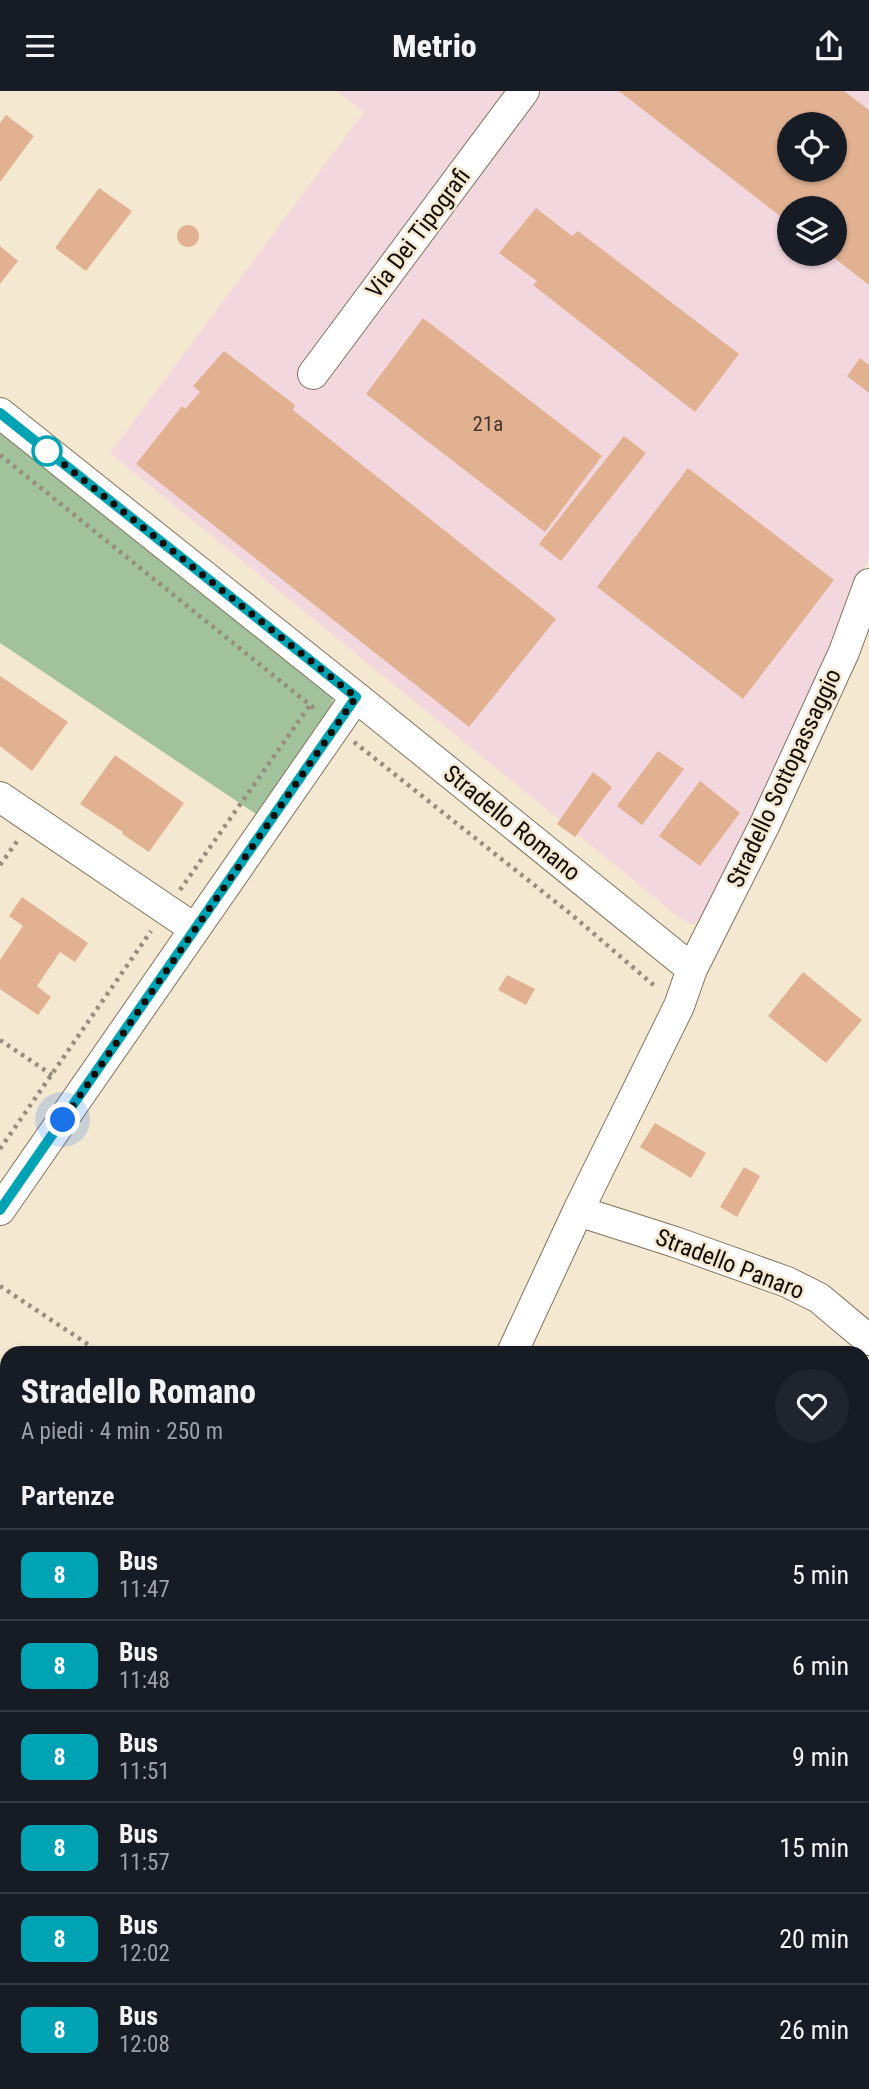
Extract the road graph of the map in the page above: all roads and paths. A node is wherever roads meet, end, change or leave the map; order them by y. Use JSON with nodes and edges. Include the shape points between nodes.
{"nodes":[{"id":1,"x":524,"y":91,"type":"edge"},
{"id":2,"x":313,"y":374,"type":"dead end"},
{"id":3,"x":0,"y":413,"type":"edge"},
{"id":4,"x":0,"y":455,"type":"edge"},
{"id":5,"x":869,"y":584,"type":"edge"},
{"id":6,"x":356,"y":697,"type":"junction"},
{"id":7,"x":335,"y":728,"type":"junction"},
{"id":8,"x":0,"y":797,"type":"edge"},
{"id":9,"x":195,"y":929,"type":"junction"},
{"id":10,"x":692,"y":969,"type":"junction"},
{"id":11,"x":679,"y":1006,"type":"junction"},
{"id":12,"x":0,"y":1040,"type":"edge"},
{"id":13,"x":51,"y":1075,"type":"dead end"},
{"id":14,"x":0,"y":1210,"type":"edge"},
{"id":15,"x":578,"y":1211,"type":"junction"},
{"id":16,"x":0,"y":1286,"type":"edge"},
{"id":17,"x":869,"y":1340,"type":"edge"},
{"id":18,"x":90,"y":1346,"type":"edge"},
{"id":19,"x":515,"y":1346,"type":"edge"}],
"edges":[{"from":1,"to":2,"type":"street","name":"Via Dei Tipografi"},
{"from":3,"to":6,"type":"street","name":"Stradello Romano"},
{"from":4,"to":7,"type":"path"},
{"from":5,"to":10,"type":"street","name":"Stradello Sottopassaggio","via":[[844,652],[765,824]]},
{"from":6,"to":7,"type":"street"},
{"from":6,"to":10,"type":"street","name":"Stradello Romano"},
{"from":7,"to":9,"type":"street"},
{"from":7,"to":11,"type":"path","via":[[572,915]]},
{"from":8,"to":9,"type":"street"},
{"from":9,"to":14,"type":"street"},
{"from":10,"to":11,"type":"street"},
{"from":11,"to":15,"type":"street"},
{"from":12,"to":13,"type":"path"},
{"from":15,"to":17,"type":"street","name":"Stradello Panaro","via":[[787,1282],[819,1298]]},
{"from":15,"to":19,"type":"street"},
{"from":16,"to":18,"type":"path"}]}
